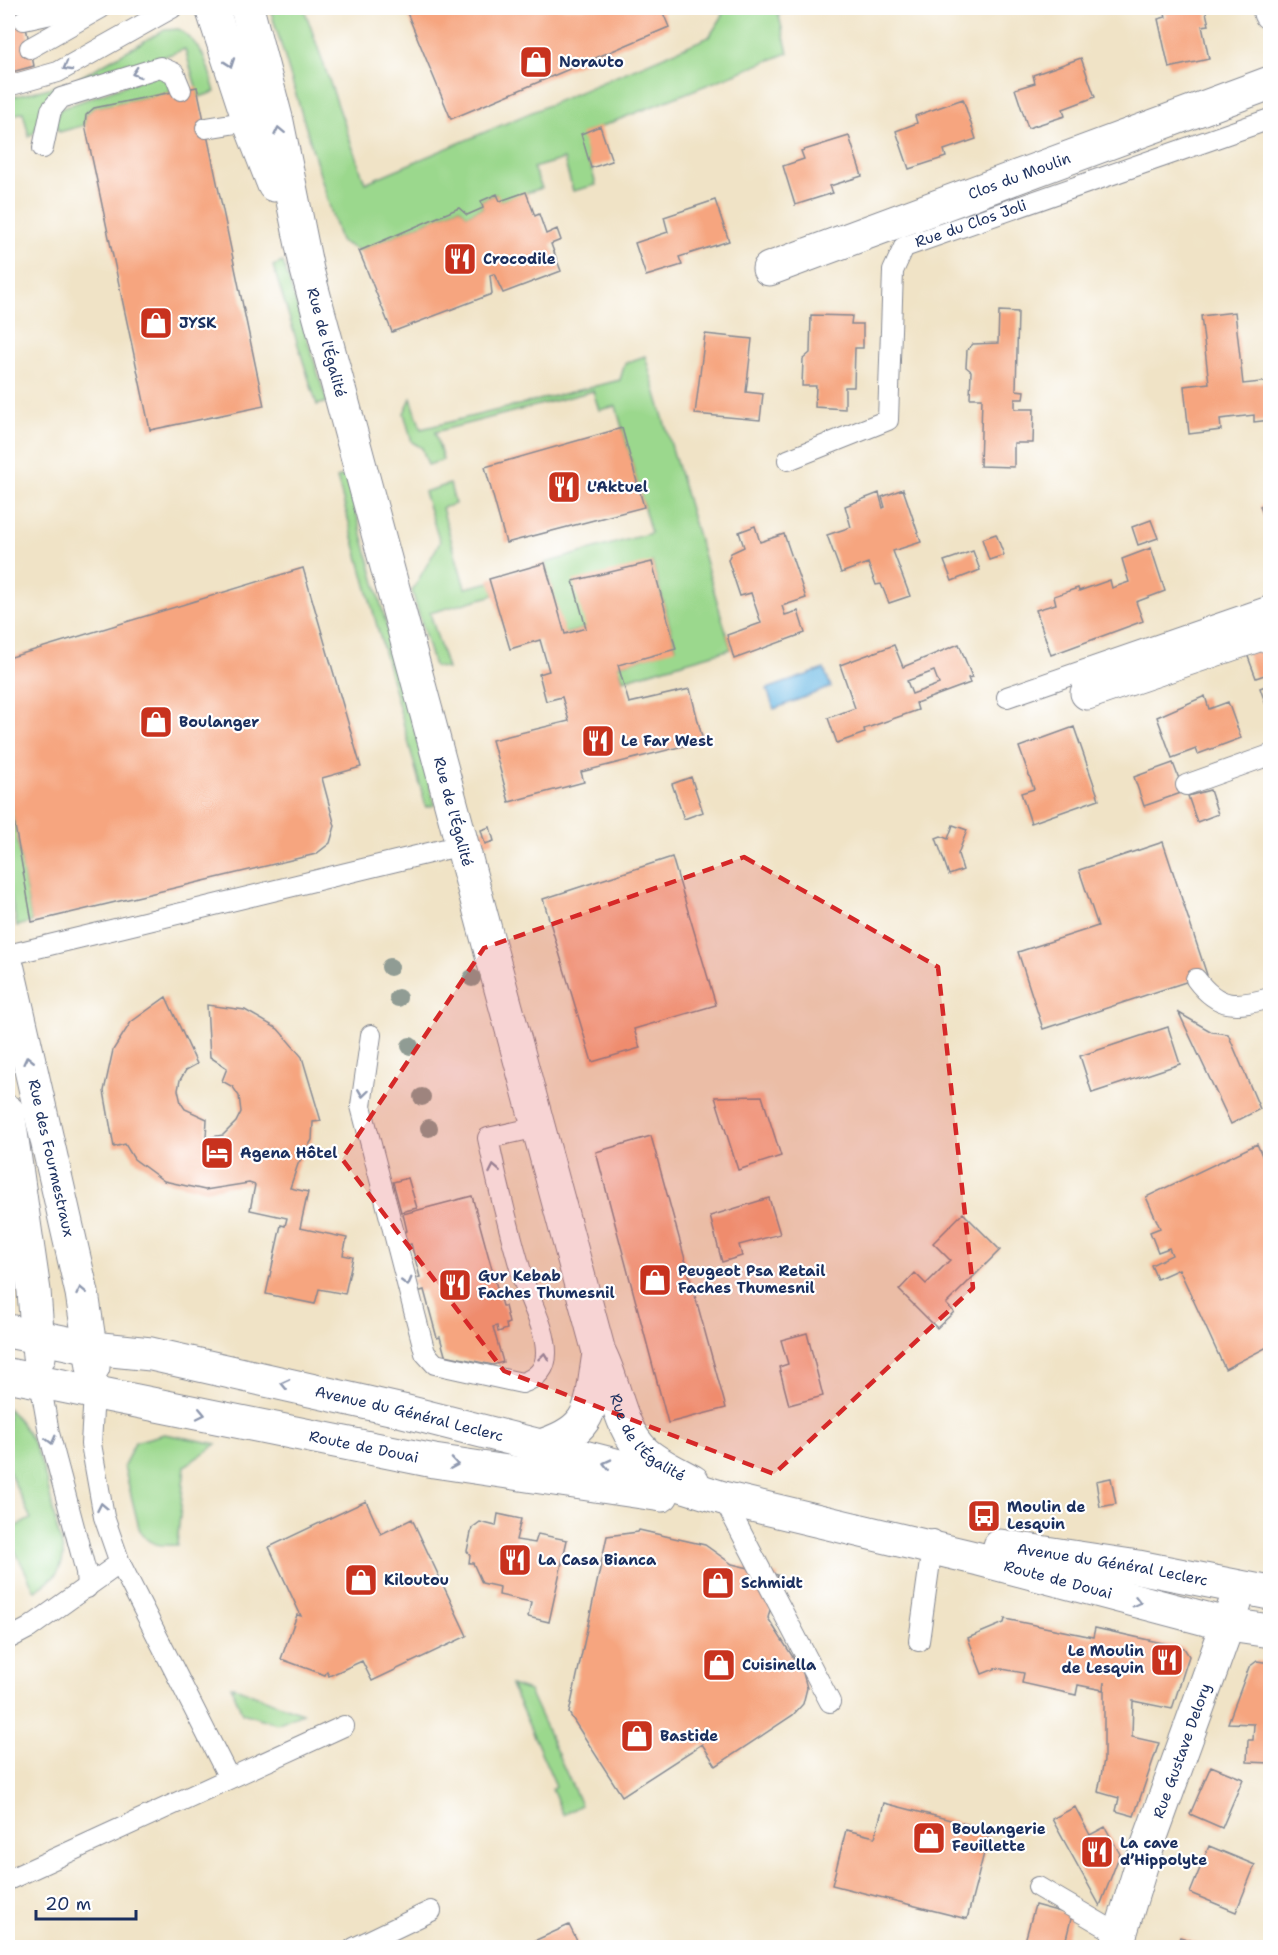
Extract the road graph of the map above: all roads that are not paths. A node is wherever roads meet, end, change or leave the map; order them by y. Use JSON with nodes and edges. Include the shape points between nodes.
{"nodes":[{"id":1,"x":79,"y":8,"type":"edge"},
{"id":2,"x":101,"y":8,"type":"edge"},
{"id":3,"x":172,"y":8,"type":"edge"},
{"id":4,"x":212,"y":8,"type":"edge"},
{"id":5,"x":247,"y":8,"type":"edge"},
{"id":6,"x":1269,"y":8,"type":"edge"},
{"id":7,"x":1270,"y":13,"type":"edge"},
{"id":8,"x":24,"y":20,"type":"dead end"},
{"id":9,"x":30,"y":48,"type":"dead end"},
{"id":10,"x":1270,"y":83,"type":"edge"},
{"id":11,"x":8,"y":86,"type":"edge"},
{"id":12,"x":181,"y":90,"type":"dead end"},
{"id":13,"x":1270,"y":119,"type":"edge"},
{"id":14,"x":249,"y":121,"type":"junction"},
{"id":15,"x":206,"y":128,"type":"dead end"},
{"id":16,"x":43,"y":148,"type":"dead end"},
{"id":17,"x":769,"y":269,"type":"dead end"},
{"id":18,"x":307,"y":270,"type":"junction"},
{"id":19,"x":788,"y":460,"type":"dead end"},
{"id":20,"x":1270,"y":606,"type":"edge"},
{"id":21,"x":1270,"y":631,"type":"edge"},
{"id":22,"x":1087,"y":693,"type":"dead end"},
{"id":23,"x":1007,"y":698,"type":"dead end"},
{"id":24,"x":1270,"y":755,"type":"edge"},
{"id":25,"x":1186,"y":785,"type":"dead end"},
{"id":26,"x":462,"y":845,"type":"junction"},
{"id":27,"x":8,"y":954,"type":"edge"},
{"id":28,"x":8,"y":969,"type":"edge"},
{"id":29,"x":1196,"y":979,"type":"dead end"},
{"id":30,"x":1270,"y":998,"type":"edge"},
{"id":31,"x":371,"y":1035,"type":"dead end"},
{"id":32,"x":8,"y":1112,"type":"edge"},
{"id":33,"x":538,"y":1127,"type":"junction"},
{"id":34,"x":23,"y":1334,"type":"edge"},
{"id":35,"x":92,"y":1348,"type":"junction"},
{"id":36,"x":599,"y":1352,"type":"junction"},
{"id":37,"x":8,"y":1375,"type":"edge"},
{"id":38,"x":40,"y":1382,"type":"junction"},
{"id":39,"x":94,"y":1393,"type":"junction"},
{"id":40,"x":537,"y":1447,"type":"junction"},
{"id":41,"x":723,"y":1498,"type":"junction"},
{"id":42,"x":933,"y":1542,"type":"junction"},
{"id":43,"x":120,"y":1563,"type":"junction"},
{"id":44,"x":87,"y":1588,"type":"junction"},
{"id":45,"x":1255,"y":1590,"type":"edge"},
{"id":46,"x":1229,"y":1625,"type":"junction"},
{"id":47,"x":1270,"y":1631,"type":"edge"},
{"id":48,"x":8,"y":1639,"type":"edge"},
{"id":49,"x":919,"y":1641,"type":"dead end"},
{"id":50,"x":830,"y":1702,"type":"dead end"},
{"id":51,"x":344,"y":1726,"type":"dead end"},
{"id":52,"x":229,"y":1778,"type":"junction"},
{"id":53,"x":8,"y":1880,"type":"edge"},
{"id":54,"x":1038,"y":1887,"type":"dead end"},
{"id":55,"x":431,"y":1911,"type":"dead end"},
{"id":56,"x":1118,"y":1941,"type":"edge"},
{"id":57,"x":354,"y":1947,"type":"edge"}],
"edges":[{"from":1,"to":8,"type":"lane"},
{"from":2,"to":9,"type":"lane"},
{"from":3,"to":11,"type":"lane","one_way":true,"via":[[58,72]]},
{"from":4,"to":14,"type":"street","name":"Rue de l'Égalité","one_way":true},
{"from":18,"to":5,"type":"street","name":"Rue de l'Égalité","one_way":true,"via":[[277,122]]},
{"from":6,"to":7,"type":"street"},
{"from":10,"to":17,"type":"street","name":"Clos du Moulin"},
{"from":12,"to":16,"type":"lane","one_way":true,"via":[[174,73],[160,67],[61,98],[51,110]]},
{"from":13,"to":19,"type":"lane","name":"Rue du Clos Joli","via":[[904,247],[893,271],[888,420]]},
{"from":14,"to":15,"type":"lane"},
{"from":14,"to":18,"type":"street","name":"Rue de l'Égalité"},
{"from":18,"to":26,"type":"street","name":"Rue de l'Égalité"},
{"from":20,"to":23,"type":"lane"},
{"from":21,"to":22,"type":"street"},
{"from":24,"to":25,"type":"lane"},
{"from":26,"to":27,"type":"lane"},
{"from":26,"to":33,"type":"street","name":"Rue de l'Égalité"},
{"from":35,"to":28,"type":"street","name":"Rue des Fourmestraux","one_way":true},
{"from":29,"to":30,"type":"lane","via":[[1215,999],[1236,1006]]},
{"from":31,"to":33,"type":"lane","one_way":true,"via":[[361,1106],[425,1353],[435,1364],[522,1383],[542,1371],[546,1355],[544,1338],[502,1211],[488,1138]]},
{"from":32,"to":34,"type":"street","via":[[34,1291]]},
{"from":33,"to":36,"type":"street","name":"Rue de l'Égalité"},
{"from":34,"to":35,"type":"street","name":"Avenue du Général Leclerc"},
{"from":34,"to":38,"type":"street"},
{"from":35,"to":39,"type":"street"},
{"from":40,"to":35,"type":"street","name":"Avenue du Général Leclerc","one_way":true,"via":[[403,1411],[151,1354]]},
{"from":36,"to":40,"type":"street","name":"Rue de l'Égalité","via":[[588,1413],[569,1436]]},
{"from":36,"to":41,"type":"street","name":"Rue de l'Égalité","via":[[626,1425],[645,1452]]},
{"from":37,"to":38,"type":"street","name":"Route de Douai"},
{"from":38,"to":39,"type":"street","name":"Route de Douai"},
{"from":38,"to":44,"type":"lane","one_way":true},
{"from":39,"to":41,"type":"street","name":"Route de Douai","one_way":true,"via":[[434,1461],[641,1494]]},
{"from":43,"to":39,"type":"lane","one_way":true,"via":[[104,1517],[91,1444]]},
{"from":41,"to":40,"type":"street","name":"Avenue du Général Leclerc","one_way":true,"via":[[627,1468]]},
{"from":41,"to":42,"type":"street","name":"Avenue du Général Leclerc"},
{"from":41,"to":50,"type":"lane"},
{"from":42,"to":45,"type":"street","name":"Avenue du Général Leclerc","via":[[1092,1559]]},
{"from":42,"to":46,"type":"street","name":"Route de Douai","one_way":true},
{"from":42,"to":49,"type":"lane"},
{"from":43,"to":44,"type":"lane"},
{"from":43,"to":52,"type":"lane"},
{"from":44,"to":48,"type":"lane"},
{"from":45,"to":46,"type":"street","name":"Rue Gustave Delory"},
{"from":46,"to":47,"type":"street","name":"Route de Douai"},
{"from":46,"to":56,"type":"street","name":"Rue Gustave Delory","via":[[1145,1853]]},
{"from":51,"to":52,"type":"lane"},
{"from":52,"to":53,"type":"lane"},
{"from":54,"to":56,"type":"lane"},
{"from":55,"to":57,"type":"lane"}]}
